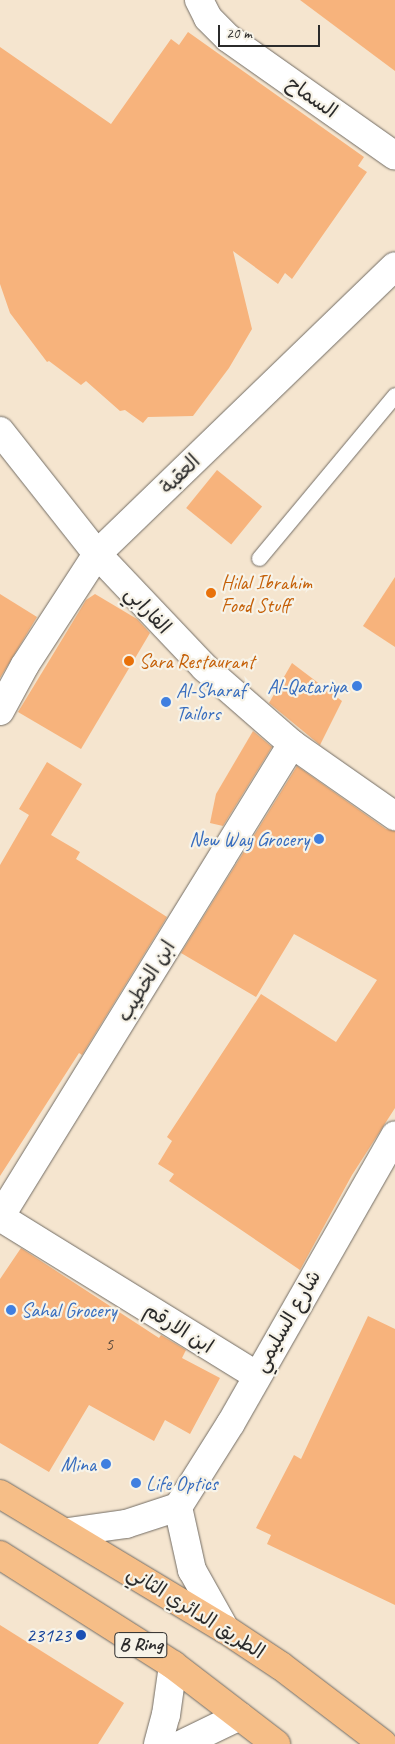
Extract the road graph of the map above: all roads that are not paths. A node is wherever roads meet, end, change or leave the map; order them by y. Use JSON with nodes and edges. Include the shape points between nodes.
{"nodes":[{"id":1,"x":198,"y":0,"type":"edge"},
{"id":2,"x":395,"y":156,"type":"edge"},
{"id":3,"x":395,"y":266,"type":"edge"},
{"id":4,"x":395,"y":394,"type":"edge"},
{"id":5,"x":0,"y":431,"type":"edge"},
{"id":6,"x":97,"y":554,"type":"junction"},
{"id":7,"x":259,"y":558,"type":"dead end"},
{"id":8,"x":0,"y":711,"type":"edge"},
{"id":9,"x":292,"y":744,"type":"junction"},
{"id":10,"x":395,"y":816,"type":"edge"},
{"id":11,"x":394,"y":1140,"type":"edge"},
{"id":12,"x":0,"y":1217,"type":"edge"},
{"id":13,"x":256,"y":1375,"type":"junction"},
{"id":14,"x":0,"y":1494,"type":"edge"},
{"id":15,"x":178,"y":1507,"type":"junction"},
{"id":16,"x":68,"y":1532,"type":"junction"},
{"id":17,"x":0,"y":1555,"type":"edge"},
{"id":18,"x":225,"y":1629,"type":"junction"},
{"id":19,"x":172,"y":1665,"type":"junction"},
{"id":20,"x":240,"y":1716,"type":"junction"},
{"id":21,"x":158,"y":1744,"type":"edge"},
{"id":22,"x":182,"y":1744,"type":"edge"},
{"id":23,"x":276,"y":1744,"type":"edge"},
{"id":24,"x":383,"y":1744,"type":"edge"}],
"edges":[{"from":1,"to":2,"type":"street","name":"السماح","via":[[208,18],[228,38]]},
{"from":3,"to":6,"type":"street","name":"العقبة"},
{"from":4,"to":7,"type":"lane"},
{"from":5,"to":6,"type":"street","name":"الفارابي"},
{"from":6,"to":8,"type":"street","name":"العقبة","via":[[25,665]]},
{"from":6,"to":9,"type":"street","name":"الفارابي","via":[[205,668]]},
{"from":9,"to":10,"type":"street","name":"الفارابي"},
{"from":9,"to":12,"type":"street","name":"ابن الخطيب"},
{"from":11,"to":13,"type":"street","name":"شارع السليمي"},
{"from":12,"to":13,"type":"street","name":"ابن الارقم"},
{"from":13,"to":15,"type":"street","name":"شارع السليمي"},
{"from":14,"to":16,"type":"main road","name":"الطريق الدائري الثاني","number":"B Ring"},
{"from":15,"to":16,"type":"street","via":[[126,1524]]},
{"from":15,"to":18,"type":"street","via":[[182,1537],[192,1570]]},
{"from":16,"to":18,"type":"main road","name":"الطريق الدائري الثاني","number":"B Ring"},
{"from":17,"to":19,"type":"main road","number":"B Ring"},
{"from":18,"to":24,"type":"main road","name":"الطريق الدائري الثاني","number":"B Ring","via":[[281,1666]]},
{"from":19,"to":20,"type":"main road","number":"B Ring"},
{"from":19,"to":21,"type":"street"},
{"from":20,"to":22,"type":"street"},
{"from":20,"to":23,"type":"main road","number":"B Ring"}]}
